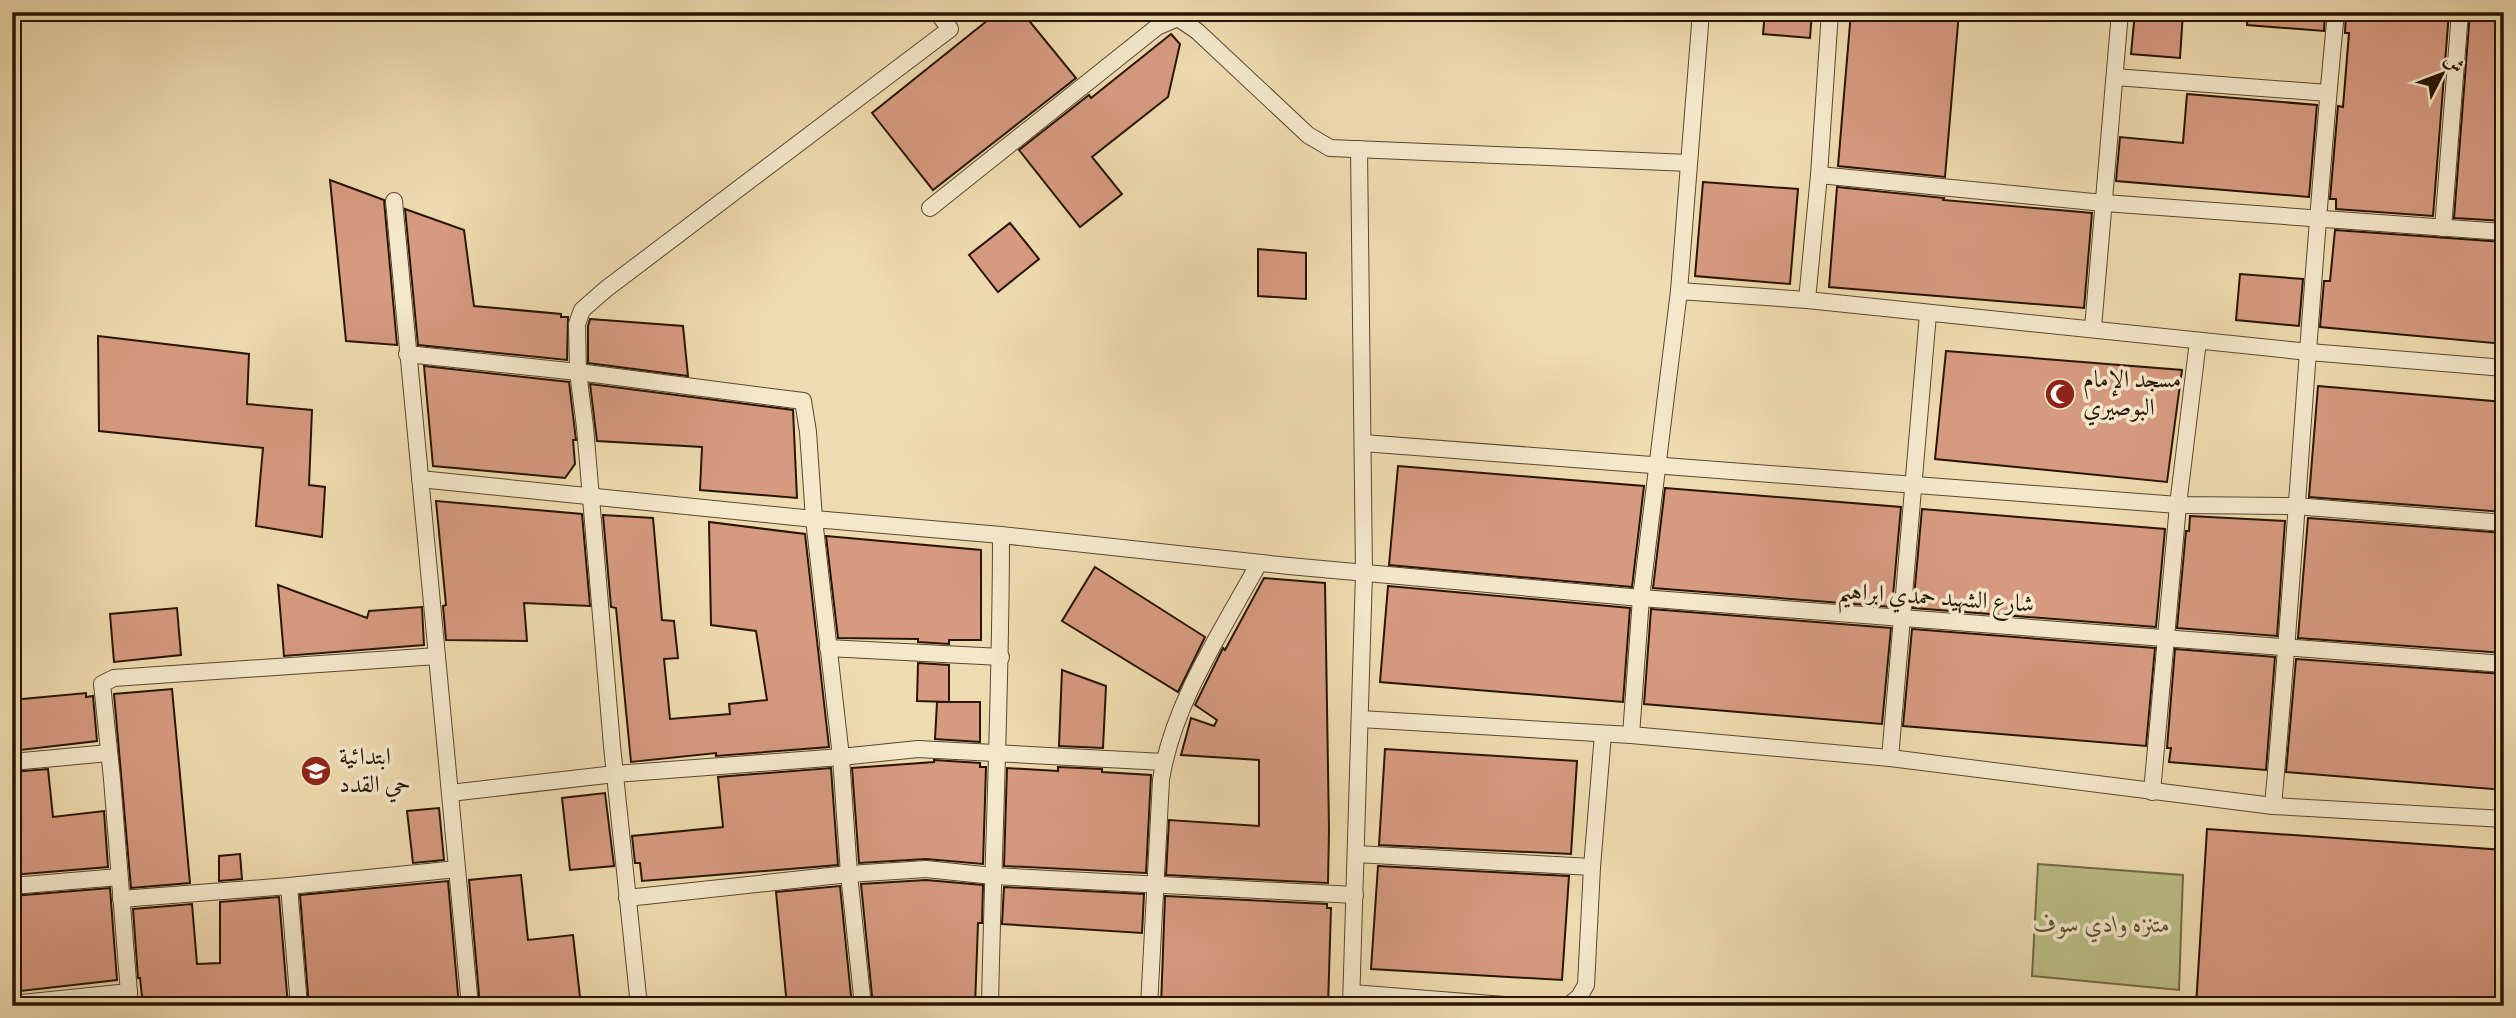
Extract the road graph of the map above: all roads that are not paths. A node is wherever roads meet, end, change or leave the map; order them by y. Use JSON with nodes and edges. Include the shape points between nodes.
{"nodes":[{"id":1,"x":937,"y":12,"type":"edge"},
{"id":2,"x":1701,"y":12,"type":"edge"},
{"id":3,"x":1830,"y":12,"type":"edge"},
{"id":4,"x":2119,"y":12,"type":"edge"},
{"id":5,"x":2336,"y":12,"type":"edge"},
{"id":6,"x":2460,"y":12,"type":"edge"},
{"id":7,"x":2115,"y":77,"type":"junction"},
{"id":8,"x":2328,"y":93,"type":"junction"},
{"id":9,"x":1359,"y":149,"type":"junction"},
{"id":10,"x":1689,"y":163,"type":"junction"},
{"id":11,"x":1819,"y":175,"type":"junction"},
{"id":12,"x":394,"y":201,"type":"dead end"},
{"id":13,"x":2104,"y":204,"type":"junction"},
{"id":14,"x":930,"y":208,"type":"dead end"},
{"id":15,"x":2316,"y":218,"type":"junction"},
{"id":16,"x":2443,"y":228,"type":"junction"},
{"id":17,"x":2504,"y":232,"type":"edge"},
{"id":18,"x":1679,"y":290,"type":"junction"},
{"id":19,"x":1807,"y":300,"type":"junction"},
{"id":20,"x":1928,"y":314,"type":"junction"},
{"id":21,"x":2093,"y":328,"type":"junction"},
{"id":22,"x":2199,"y":341,"type":"junction"},
{"id":23,"x":2309,"y":352,"type":"junction"},
{"id":24,"x":407,"y":354,"type":"junction"},
{"id":25,"x":2504,"y":368,"type":"edge"},
{"id":26,"x":578,"y":372,"type":"junction"},
{"id":27,"x":1363,"y":443,"type":"junction"},
{"id":28,"x":1658,"y":466,"type":"junction"},
{"id":29,"x":420,"y":479,"type":"junction"},
{"id":30,"x":1914,"y":486,"type":"junction"},
{"id":31,"x":590,"y":498,"type":"junction"},
{"id":32,"x":2178,"y":505,"type":"junction"},
{"id":33,"x":2295,"y":506,"type":"junction"},
{"id":34,"x":814,"y":519,"type":"junction"},
{"id":35,"x":2504,"y":523,"type":"edge"},
{"id":36,"x":1001,"y":535,"type":"junction"},
{"id":37,"x":1259,"y":563,"type":"junction"},
{"id":38,"x":1364,"y":573,"type":"junction"},
{"id":39,"x":1642,"y":598,"type":"junction"},
{"id":40,"x":1903,"y":618,"type":"junction"},
{"id":41,"x":2167,"y":639,"type":"junction"},
{"id":42,"x":828,"y":648,"type":"junction"},
{"id":43,"x":2287,"y":649,"type":"junction"},
{"id":44,"x":437,"y":656,"type":"junction"},
{"id":45,"x":1001,"y":657,"type":"junction"},
{"id":46,"x":2504,"y":664,"type":"edge"},
{"id":47,"x":1360,"y":719,"type":"junction"},
{"id":48,"x":1603,"y":734,"type":"junction"},
{"id":49,"x":1631,"y":735,"type":"junction"},
{"id":50,"x":996,"y":752,"type":"junction"},
{"id":51,"x":110,"y":753,"type":"junction"},
{"id":52,"x":841,"y":757,"type":"junction"},
{"id":53,"x":1890,"y":758,"type":"junction"},
{"id":54,"x":12,"y":762,"type":"edge"},
{"id":55,"x":1164,"y":762,"type":"junction"},
{"id":56,"x":615,"y":774,"type":"junction"},
{"id":57,"x":2152,"y":792,"type":"junction"},
{"id":58,"x":450,"y":793,"type":"junction"},
{"id":59,"x":2273,"y":806,"type":"junction"},
{"id":60,"x":2504,"y":819,"type":"edge"},
{"id":61,"x":1356,"y":854,"type":"junction"},
{"id":62,"x":1592,"y":867,"type":"junction"},
{"id":63,"x":457,"y":869,"type":"junction"},
{"id":64,"x":849,"y":874,"type":"junction"},
{"id":65,"x":993,"y":876,"type":"junction"},
{"id":66,"x":119,"y":877,"type":"junction"},
{"id":67,"x":1156,"y":884,"type":"junction"},
{"id":68,"x":289,"y":886,"type":"junction"},
{"id":69,"x":12,"y":887,"type":"edge"},
{"id":70,"x":1355,"y":895,"type":"junction"},
{"id":71,"x":627,"y":898,"type":"junction"},
{"id":72,"x":121,"y":899,"type":"junction"},
{"id":73,"x":129,"y":999,"type":"edge"},
{"id":74,"x":1351,"y":999,"type":"edge"},
{"id":75,"x":12,"y":1004,"type":"edge"},
{"id":76,"x":299,"y":1006,"type":"edge"},
{"id":77,"x":470,"y":1006,"type":"edge"},
{"id":78,"x":639,"y":1006,"type":"edge"},
{"id":79,"x":863,"y":1006,"type":"edge"},
{"id":80,"x":990,"y":1006,"type":"edge"},
{"id":81,"x":1149,"y":1006,"type":"edge"},
{"id":82,"x":1517,"y":1006,"type":"edge"},
{"id":83,"x":1568,"y":1006,"type":"edge"}],
"edges":[{"from":1,"to":26,"type":"street","via":[[950,29],[582,310],[577,324]]},
{"from":2,"to":10,"type":"street"},
{"from":3,"to":11,"type":"street"},
{"from":4,"to":7,"type":"street"},
{"from":5,"to":8,"type":"street"},
{"from":6,"to":16,"type":"street"},
{"from":7,"to":8,"type":"street"},
{"from":7,"to":13,"type":"street"},
{"from":8,"to":15,"type":"street"},
{"from":9,"to":10,"type":"street"},
{"from":9,"to":14,"type":"street","via":[[1330,148],[1308,135],[1178,18],[1157,27]]},
{"from":9,"to":27,"type":"street"},
{"from":10,"to":18,"type":"street"},
{"from":11,"to":13,"type":"street"},
{"from":11,"to":19,"type":"street"},
{"from":12,"to":24,"type":"street"},
{"from":13,"to":15,"type":"street"},
{"from":13,"to":21,"type":"street"},
{"from":15,"to":16,"type":"street"},
{"from":15,"to":23,"type":"street"},
{"from":16,"to":17,"type":"street"},
{"from":18,"to":19,"type":"street"},
{"from":18,"to":28,"type":"street"},
{"from":19,"to":20,"type":"street"},
{"from":20,"to":21,"type":"street"},
{"from":20,"to":30,"type":"street"},
{"from":21,"to":22,"type":"street"},
{"from":22,"to":23,"type":"street"},
{"from":22,"to":32,"type":"street"},
{"from":23,"to":25,"type":"street"},
{"from":23,"to":33,"type":"street"},
{"from":24,"to":26,"type":"street"},
{"from":24,"to":29,"type":"street"},
{"from":26,"to":31,"type":"street"},
{"from":26,"to":34,"type":"street","via":[[803,401]]},
{"from":27,"to":28,"type":"street"},
{"from":27,"to":38,"type":"street"},
{"from":28,"to":30,"type":"street"},
{"from":28,"to":39,"type":"street"},
{"from":29,"to":31,"type":"street","name":"شارع الشهيد حمدي ابراهيم"},
{"from":29,"to":44,"type":"street"},
{"from":30,"to":32,"type":"street"},
{"from":30,"to":40,"type":"street"},
{"from":31,"to":34,"type":"street","name":"شارع الشهيد حمدي ابراهيم"},
{"from":31,"to":56,"type":"street"},
{"from":32,"to":33,"type":"street"},
{"from":32,"to":41,"type":"street"},
{"from":33,"to":35,"type":"street"},
{"from":33,"to":43,"type":"street"},
{"from":34,"to":36,"type":"street","name":"شارع الشهيد حمدي ابراهيم"},
{"from":34,"to":42,"type":"street"},
{"from":36,"to":37,"type":"street","name":"شارع الشهيد حمدي ابراهيم"},
{"from":36,"to":45,"type":"street"},
{"from":37,"to":38,"type":"street","name":"شارع الشهيد حمدي ابراهيم"},
{"from":37,"to":55,"type":"street","via":[[1185,700]]},
{"from":38,"to":39,"type":"street","name":"شارع الشهيد حمدي ابراهيم"},
{"from":38,"to":47,"type":"street"},
{"from":39,"to":40,"type":"street","name":"شارع الشهيد حمدي ابراهيم"},
{"from":39,"to":49,"type":"street"},
{"from":40,"to":41,"type":"street","name":"شارع الشهيد حمدي ابراهيم"},
{"from":40,"to":53,"type":"street"},
{"from":41,"to":43,"type":"street","name":"شارع الشهيد حمدي ابراهيم"},
{"from":41,"to":57,"type":"street"},
{"from":42,"to":45,"type":"street"},
{"from":42,"to":52,"type":"street"},
{"from":43,"to":46,"type":"street","name":"شارع الشهيد حمدي ابراهيم"},
{"from":43,"to":59,"type":"street"},
{"from":44,"to":51,"type":"street","via":[[114,678],[102,684]]},
{"from":44,"to":58,"type":"street"},
{"from":45,"to":50,"type":"street"},
{"from":47,"to":48,"type":"street"},
{"from":47,"to":61,"type":"street"},
{"from":48,"to":49,"type":"street"},
{"from":48,"to":62,"type":"street"},
{"from":49,"to":53,"type":"street"},
{"from":50,"to":52,"type":"street","via":[[918,749]]},
{"from":50,"to":55,"type":"street"},
{"from":50,"to":65,"type":"street"},
{"from":51,"to":54,"type":"street"},
{"from":51,"to":66,"type":"street"},
{"from":52,"to":56,"type":"street"},
{"from":52,"to":64,"type":"street"},
{"from":53,"to":57,"type":"street"},
{"from":55,"to":67,"type":"street"},
{"from":56,"to":58,"type":"street"},
{"from":56,"to":71,"type":"street"},
{"from":57,"to":59,"type":"street"},
{"from":58,"to":63,"type":"street"},
{"from":59,"to":60,"type":"street"},
{"from":61,"to":62,"type":"street"},
{"from":61,"to":70,"type":"street"},
{"from":62,"to":83,"type":"street","via":[[1586,985]]},
{"from":63,"to":68,"type":"street"},
{"from":63,"to":77,"type":"street"},
{"from":64,"to":65,"type":"street","via":[[926,869]]},
{"from":64,"to":71,"type":"street"},
{"from":64,"to":79,"type":"street"},
{"from":65,"to":67,"type":"street"},
{"from":65,"to":80,"type":"street"},
{"from":66,"to":69,"type":"street"},
{"from":66,"to":72,"type":"street"},
{"from":67,"to":70,"type":"street"},
{"from":67,"to":81,"type":"street"},
{"from":68,"to":72,"type":"street"},
{"from":68,"to":76,"type":"street"},
{"from":70,"to":74,"type":"street"},
{"from":71,"to":78,"type":"street"},
{"from":72,"to":73,"type":"street"},
{"from":73,"to":75,"type":"street"},
{"from":74,"to":82,"type":"street"}]}
